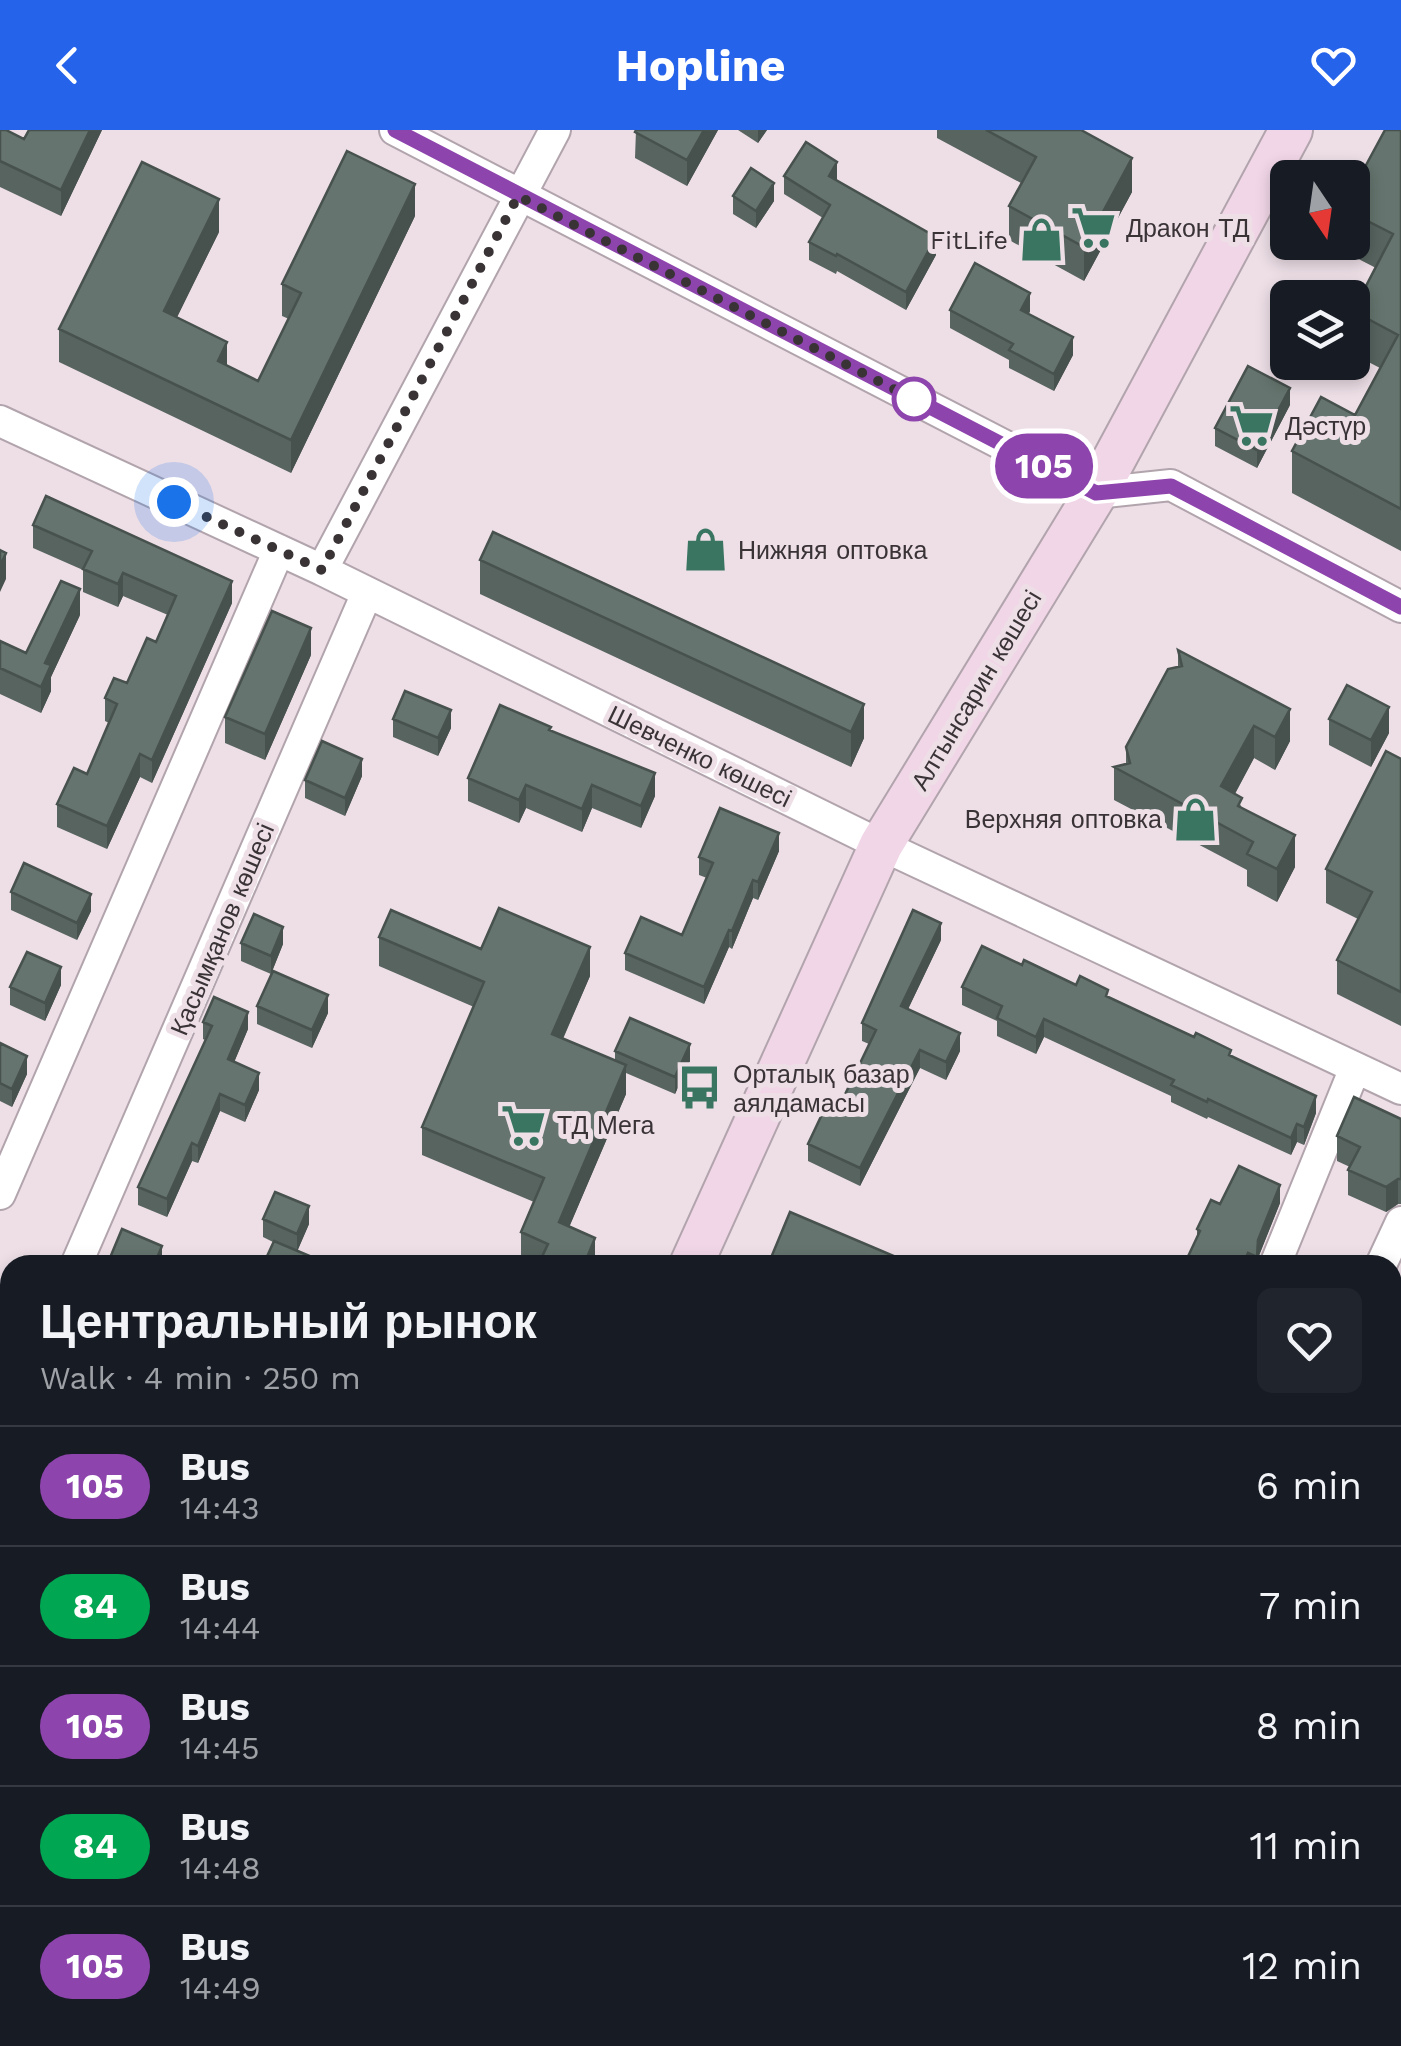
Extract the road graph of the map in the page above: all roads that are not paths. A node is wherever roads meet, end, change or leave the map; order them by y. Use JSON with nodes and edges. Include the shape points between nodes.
{"nodes":[{"id":1,"x":395,"y":130,"type":"edge"},
{"id":2,"x":555,"y":130,"type":"edge"},
{"id":3,"x":1291,"y":130,"type":"edge"},
{"id":4,"x":518,"y":196,"type":"junction"},
{"id":5,"x":0,"y":422,"type":"edge"},
{"id":6,"x":1096,"y":493,"type":"junction"},
{"id":7,"x":279,"y":550,"type":"junction"},
{"id":8,"x":322,"y":570,"type":"junction"},
{"id":9,"x":368,"y":593,"type":"junction"},
{"id":10,"x":1401,"y":607,"type":"edge"},
{"id":11,"x":881,"y":845,"type":"junction"},
{"id":12,"x":1355,"y":1068,"type":"junction"},
{"id":13,"x":1401,"y":1088,"type":"edge"},
{"id":14,"x":0,"y":1194,"type":"edge"},
{"id":15,"x":1401,"y":1222,"type":"edge"},
{"id":16,"x":80,"y":1255,"type":"edge"},
{"id":17,"x":696,"y":1255,"type":"edge"},
{"id":18,"x":1280,"y":1255,"type":"edge"},
{"id":19,"x":1386,"y":1255,"type":"edge"}],
"edges":[{"from":1,"to":4,"type":"street"},
{"from":2,"to":4,"type":"street"},
{"from":3,"to":6,"type":"street","name":"Алтынсарин көшесі"},
{"from":4,"to":6,"type":"street"},
{"from":4,"to":8,"type":"street"},
{"from":5,"to":7,"type":"street","name":"Шевченко көшесі"},
{"from":6,"to":10,"type":"street","via":[[1171,486]]},
{"from":6,"to":11,"type":"street","name":"Алтынсарин көшесі"},
{"from":7,"to":8,"type":"street","name":"Шевченко көшесі"},
{"from":7,"to":14,"type":"street"},
{"from":8,"to":9,"type":"street","name":"Шевченко көшесі"},
{"from":9,"to":11,"type":"street","name":"Шевченко көшесі"},
{"from":9,"to":16,"type":"street","name":"Қасымқанов көшесі"},
{"from":11,"to":12,"type":"street","name":"Шевченко көшесі"},
{"from":11,"to":17,"type":"street","name":"Алтынсарин көшесі"},
{"from":12,"to":13,"type":"street","name":"Шевченко көшесі"},
{"from":12,"to":18,"type":"street"},
{"from":15,"to":19,"type":"street"}]}
